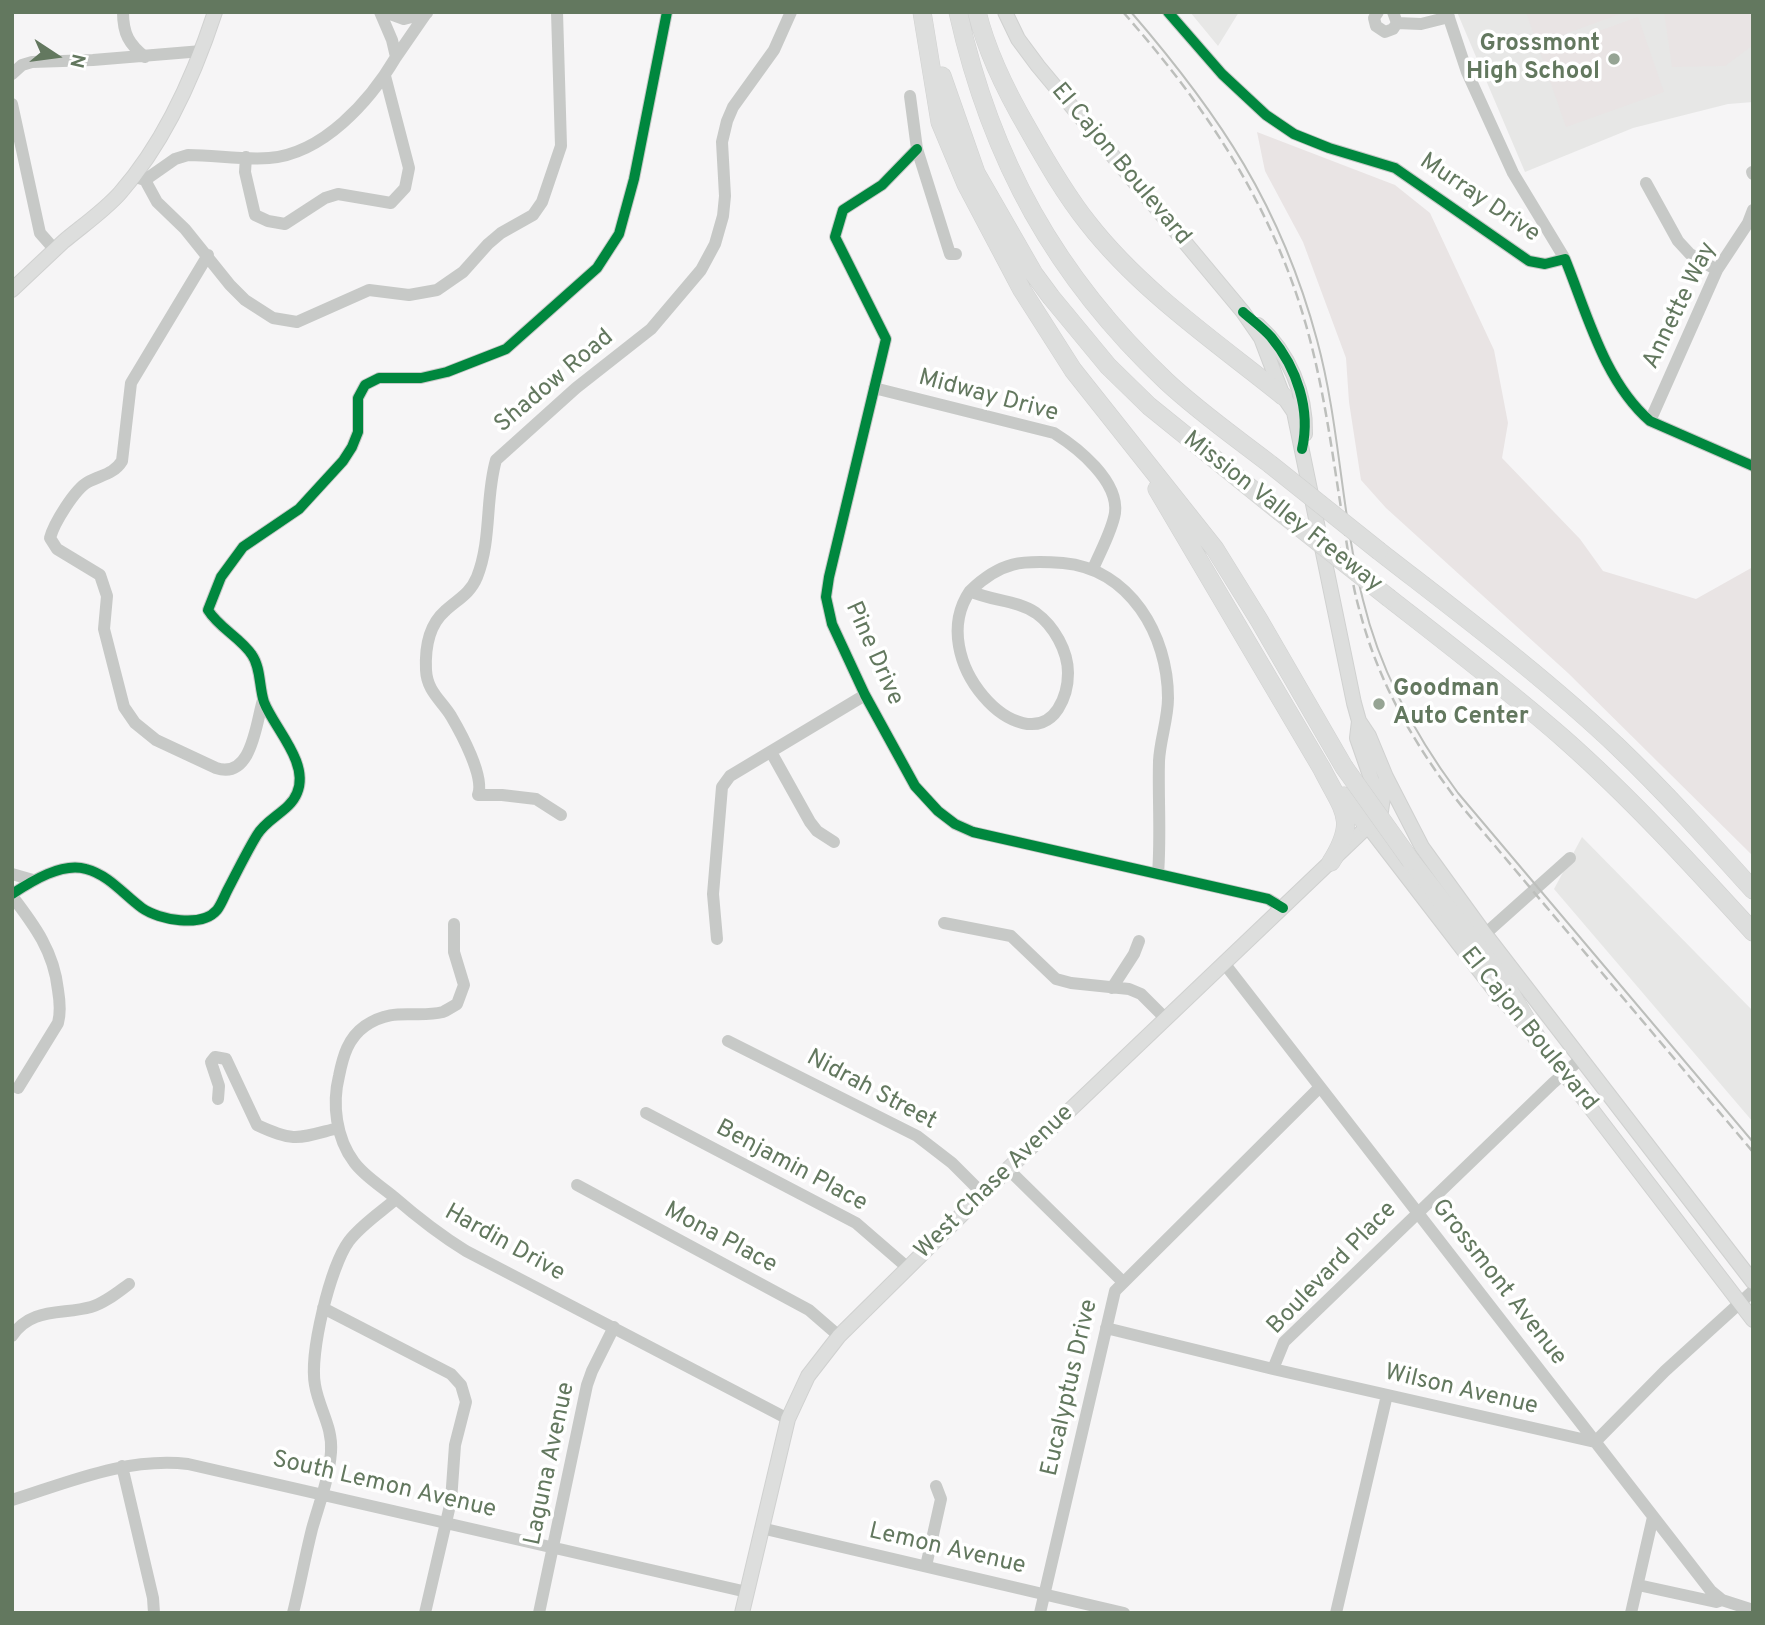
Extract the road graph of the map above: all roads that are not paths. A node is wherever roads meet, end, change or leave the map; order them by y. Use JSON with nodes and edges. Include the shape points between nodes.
{"nodes":[{"id":1,"x":123,"y":12,"type":"edge"},
{"id":2,"x":215,"y":12,"type":"edge"},
{"id":3,"x":383,"y":12,"type":"edge"},
{"id":4,"x":427,"y":12,"type":"edge"},
{"id":5,"x":557,"y":12,"type":"edge"},
{"id":6,"x":667,"y":12,"type":"edge"},
{"id":7,"x":791,"y":12,"type":"edge"},
{"id":8,"x":922,"y":12,"type":"edge"},
{"id":9,"x":958,"y":12,"type":"edge"},
{"id":10,"x":977,"y":12,"type":"edge"},
{"id":11,"x":1005,"y":12,"type":"edge"},
{"id":12,"x":1168,"y":12,"type":"edge"},
{"id":13,"x":1378,"y":12,"type":"edge"},
{"id":14,"x":1448,"y":15,"type":"edge"},
{"id":15,"x":1395,"y":18,"type":"edge"},
{"id":16,"x":202,"y":51,"type":"junction"},
{"id":17,"x":145,"y":57,"type":"junction"},
{"id":18,"x":396,"y":57,"type":"junction"},
{"id":19,"x":12,"y":74,"type":"edge"},
{"id":20,"x":385,"y":76,"type":"junction"},
{"id":21,"x":910,"y":96,"type":"dead end"},
{"id":22,"x":12,"y":104,"type":"edge"},
{"id":23,"x":917,"y":149,"type":"junction"},
{"id":24,"x":246,"y":157,"type":"junction"},
{"id":25,"x":139,"y":178,"type":"junction"},
{"id":26,"x":1646,"y":183,"type":"dead end"},
{"id":27,"x":1753,"y":210,"type":"edge"},
{"id":28,"x":55,"y":250,"type":"junction"},
{"id":29,"x":956,"y":254,"type":"dead end"},
{"id":30,"x":208,"y":255,"type":"junction"},
{"id":31,"x":1565,"y":259,"type":"junction"},
{"id":32,"x":1717,"y":270,"type":"junction"},
{"id":33,"x":12,"y":290,"type":"edge"},
{"id":34,"x":1243,"y":312,"type":"junction"},
{"id":35,"x":874,"y":388,"type":"junction"},
{"id":36,"x":1283,"y":396,"type":"junction"},
{"id":37,"x":1650,"y":421,"type":"junction"},
{"id":38,"x":1136,"y":449,"type":"junction"},
{"id":39,"x":1302,"y":449,"type":"junction"},
{"id":40,"x":1753,"y":466,"type":"edge"},
{"id":41,"x":1093,"y":569,"type":"junction"},
{"id":42,"x":970,"y":591,"type":"junction"},
{"id":43,"x":865,"y":695,"type":"junction"},
{"id":44,"x":263,"y":700,"type":"junction"},
{"id":45,"x":1359,"y":721,"type":"junction"},
{"id":46,"x":771,"y":752,"type":"junction"},
{"id":47,"x":1322,"y":769,"type":"junction"},
{"id":48,"x":1386,"y":777,"type":"junction"},
{"id":49,"x":561,"y":815,"type":"dead end"},
{"id":50,"x":1368,"y":826,"type":"junction"},
{"id":51,"x":834,"y":842,"type":"dead end"},
{"id":52,"x":1416,"y":854,"type":"junction"},
{"id":53,"x":1570,"y":858,"type":"dead end"},
{"id":54,"x":1331,"y":862,"type":"junction"},
{"id":55,"x":12,"y":874,"type":"edge"},
{"id":56,"x":1158,"y":874,"type":"junction"},
{"id":57,"x":33,"y":880,"type":"junction"},
{"id":58,"x":1753,"y":890,"type":"edge"},
{"id":59,"x":12,"y":895,"type":"edge"},
{"id":60,"x":1283,"y":908,"type":"junction"},
{"id":61,"x":944,"y":923,"type":"dead end"},
{"id":62,"x":454,"y":924,"type":"dead end"},
{"id":63,"x":1753,"y":932,"type":"edge"},
{"id":64,"x":1485,"y":934,"type":"junction"},
{"id":65,"x":717,"y":939,"type":"dead end"},
{"id":66,"x":1139,"y":941,"type":"dead end"},
{"id":67,"x":1224,"y":963,"type":"junction"},
{"id":68,"x":1112,"y":988,"type":"junction"},
{"id":69,"x":1166,"y":1019,"type":"junction"},
{"id":70,"x":1537,"y":1038,"type":"junction"},
{"id":71,"x":728,"y":1041,"type":"dead end"},
{"id":72,"x":1582,"y":1058,"type":"junction"},
{"id":73,"x":1565,"y":1074,"type":"junction"},
{"id":74,"x":1320,"y":1087,"type":"junction"},
{"id":75,"x":18,"y":1088,"type":"dead end"},
{"id":76,"x":218,"y":1100,"type":"dead end"},
{"id":77,"x":646,"y":1113,"type":"dead end"},
{"id":78,"x":338,"y":1128,"type":"junction"},
{"id":79,"x":1008,"y":1169,"type":"junction"},
{"id":80,"x":577,"y":1185,"type":"dead end"},
{"id":81,"x":983,"y":1194,"type":"junction"},
{"id":82,"x":396,"y":1199,"type":"junction"},
{"id":83,"x":1417,"y":1213,"type":"junction"},
{"id":84,"x":908,"y":1268,"type":"junction"},
{"id":85,"x":1123,"y":1282,"type":"junction"},
{"id":86,"x":1753,"y":1282,"type":"edge"},
{"id":87,"x":129,"y":1284,"type":"dead end"},
{"id":88,"x":1753,"y":1291,"type":"edge"},
{"id":89,"x":1739,"y":1303,"type":"junction"},
{"id":90,"x":323,"y":1308,"type":"junction"},
{"id":91,"x":1753,"y":1320,"type":"edge"},
{"id":92,"x":614,"y":1327,"type":"junction"},
{"id":93,"x":1106,"y":1328,"type":"junction"},
{"id":94,"x":12,"y":1336,"type":"edge"},
{"id":95,"x":839,"y":1336,"type":"junction"},
{"id":96,"x":1273,"y":1369,"type":"junction"},
{"id":97,"x":1387,"y":1395,"type":"junction"},
{"id":98,"x":788,"y":1419,"type":"junction"},
{"id":99,"x":1595,"y":1442,"type":"junction"},
{"id":100,"x":122,"y":1466,"type":"junction"},
{"id":101,"x":936,"y":1486,"type":"dead end"},
{"id":102,"x":323,"y":1493,"type":"junction"},
{"id":103,"x":12,"y":1500,"type":"edge"},
{"id":104,"x":1653,"y":1517,"type":"junction"},
{"id":105,"x":447,"y":1521,"type":"junction"},
{"id":106,"x":761,"y":1528,"type":"junction"},
{"id":107,"x":555,"y":1548,"type":"junction"},
{"id":108,"x":926,"y":1566,"type":"junction"},
{"id":109,"x":1638,"y":1585,"type":"junction"},
{"id":110,"x":747,"y":1592,"type":"junction"},
{"id":111,"x":1044,"y":1594,"type":"junction"},
{"id":112,"x":1722,"y":1600,"type":"junction"},
{"id":113,"x":1753,"y":1610,"type":"edge"},
{"id":114,"x":154,"y":1613,"type":"edge"},
{"id":115,"x":293,"y":1613,"type":"edge"},
{"id":116,"x":425,"y":1613,"type":"edge"},
{"id":117,"x":540,"y":1613,"type":"edge"},
{"id":118,"x":742,"y":1613,"type":"edge"},
{"id":119,"x":1040,"y":1613,"type":"edge"},
{"id":120,"x":1124,"y":1613,"type":"edge"},
{"id":121,"x":1336,"y":1613,"type":"edge"},
{"id":122,"x":1632,"y":1613,"type":"edge"}],
"edges":[{"from":1,"to":17,"type":"street","via":[[132,47]]},
{"from":2,"to":16,"type":"main road"},
{"from":3,"to":4,"type":"street","via":[[404,19]]},
{"from":3,"to":18,"type":"street"},
{"from":4,"to":18,"type":"street"},
{"from":5,"to":30,"type":"street","via":[[561,146],[542,202],[533,215],[501,233],[450,282],[423,294],[369,290],[297,322],[287,321],[273,318],[245,300]]},
{"from":6,"to":44,"type":"street","via":[[634,179],[618,233],[597,268],[506,349],[447,372],[379,379],[366,385],[358,398],[358,432],[343,461],[299,509],[243,547],[221,577],[208,610],[252,655]]},
{"from":7,"to":49,"type":"street","name":"Shadow Road","via":[[774,50],[727,121],[722,142],[723,216],[701,270],[651,329],[496,460],[477,578],[468,594],[436,621],[426,646],[429,686],[464,742],[479,776],[478,795],[536,799]]},
{"from":8,"to":38,"type":"highway","via":[[940,122],[966,184],[1050,336]]},
{"from":8,"to":63,"type":"highway","name":"Mission Valley Freeway","bridge":true,"via":[[976,173],[1034,274],[1083,337],[1149,405],[1505,689],[1598,770]]},
{"from":9,"to":58,"type":"highway","name":"Mission Valley Freeway","bridge":true,"via":[[998,141],[1036,220],[1104,316],[1168,383],[1521,662],[1598,729]]},
{"from":10,"to":36,"type":"highway","via":[[1017,109],[1090,225],[1169,304]]},
{"from":11,"to":34,"type":"main road","name":"El Cajon Boulevard","via":[[1038,66]]},
{"from":12,"to":31,"type":"street","name":"Murray Drive","via":[[1222,74],[1294,134],[1395,168],[1529,261],[1545,264]]},
{"from":13,"to":15,"type":"street","via":[[1374,22],[1381,31],[1393,29]]},
{"from":14,"to":15,"type":"street","via":[[1420,24]]},
{"from":14,"to":31,"type":"street","via":[[1467,72],[1513,173]]},
{"from":16,"to":17,"type":"street"},
{"from":16,"to":25,"type":"main road"},
{"from":17,"to":19,"type":"street","via":[[32,62]]},
{"from":18,"to":20,"type":"street"},
{"from":20,"to":24,"type":"street","via":[[363,103],[314,144],[284,156]]},
{"from":20,"to":24,"type":"street","via":[[409,168],[405,188],[391,203],[338,194],[285,223],[268,221],[255,215]]},
{"from":21,"to":23,"type":"street"},
{"from":22,"to":28,"type":"street","via":[[40,233]]},
{"from":23,"to":29,"type":"street","via":[[950,254]]},
{"from":23,"to":35,"type":"street","name":"Pine Drive","via":[[882,185],[843,210],[835,237],[886,340]]},
{"from":24,"to":25,"type":"street","via":[[188,155]]},
{"from":25,"to":28,"type":"main road"},
{"from":25,"to":30,"type":"street"},
{"from":26,"to":32,"type":"street","via":[[1678,241]]},
{"from":27,"to":32,"type":"street","name":"Annette Way"},
{"from":28,"to":33,"type":"main road"},
{"from":30,"to":44,"type":"street","via":[[131,383],[122,461],[118,468],[77,491],[50,534],[57,550],[100,575],[107,596],[104,629],[124,707],[156,740],[216,768],[235,769],[246,758]]},
{"from":31,"to":37,"type":"street","name":"Murray Drive","via":[[1607,362]]},
{"from":32,"to":37,"type":"street","name":"Annette Way"},
{"from":34,"to":36,"type":"main road","name":"El Cajon Boulevard","via":[[1261,338]]},
{"from":34,"to":39,"type":"main road","name":"El Cajon Boulevard","via":[[1271,337],[1293,374],[1306,411]]},
{"from":35,"to":41,"type":"street","name":"Midway Drive","via":[[1055,433],[1072,444],[1107,481],[1113,494],[1115,516]]},
{"from":35,"to":43,"type":"street","name":"Pine Drive","via":[[826,597],[832,624]]},
{"from":36,"to":39,"type":"main road","name":"El Cajon Boulevard","via":[[1294,412]]},
{"from":37,"to":40,"type":"street","name":"Murray Drive"},
{"from":38,"to":47,"type":"highway"},
{"from":38,"to":52,"type":"highway","bridge":true,"via":[[1237,582],[1344,767]]},
{"from":39,"to":45,"type":"main road","name":"El Cajon Boulevard"},
{"from":41,"to":42,"type":"street","via":[[1040,561],[1010,565],[989,573]]},
{"from":41,"to":56,"type":"street","via":[[1135,601],[1158,641],[1166,668],[1168,706],[1159,757]]},
{"from":42,"to":42,"type":"street","via":[[959,614],[958,633],[962,662],[971,681],[985,701],[1018,721],[1033,724],[1048,719],[1060,706],[1068,684],[1066,661],[1054,631],[1032,611]]},
{"from":43,"to":46,"type":"street"},
{"from":43,"to":56,"type":"street","name":"Pine Drive","via":[[915,786],[955,824]]},
{"from":44,"to":57,"type":"street","via":[[287,741],[301,780],[297,795],[259,832],[217,910],[197,920],[171,919],[145,910],[102,875],[85,868],[69,868]]},
{"from":45,"to":48,"type":"main road","name":"El Cajon Boulevard"},
{"from":45,"to":50,"type":"main road","name":"El Cajon Boulevard","via":[[1357,738],[1373,784]]},
{"from":46,"to":51,"type":"street","via":[[810,822]]},
{"from":46,"to":65,"type":"street","via":[[730,776],[722,787],[713,894]]},
{"from":47,"to":50,"type":"highway"},
{"from":47,"to":54,"type":"highway","via":[[1347,818],[1343,843]]},
{"from":48,"to":50,"type":"main road","name":"West Chase Avenue","via":[[1381,811]]},
{"from":48,"to":52,"type":"main road","name":"El Cajon Boulevard"},
{"from":50,"to":52,"type":"main road","via":[[1390,825]]},
{"from":50,"to":54,"type":"main road","name":"West Chase Avenue"},
{"from":50,"to":70,"type":"main road","name":"El Cajon Boulevard","via":[[1495,992]]},
{"from":52,"to":64,"type":"main road","name":"El Cajon Boulevard"},
{"from":52,"to":70,"type":"highway"},
{"from":53,"to":64,"type":"street"},
{"from":54,"to":60,"type":"main road","name":"West Chase Avenue"},
{"from":55,"to":57,"type":"street"},
{"from":56,"to":60,"type":"street","name":"Pine Drive","via":[[1268,899]]},
{"from":57,"to":59,"type":"street"},
{"from":59,"to":75,"type":"street","via":[[50,951],[61,1013]]},
{"from":60,"to":67,"type":"main road","name":"West Chase Avenue"},
{"from":61,"to":68,"type":"street","via":[[1011,936],[1056,979]]},
{"from":62,"to":78,"type":"street","name":"Hardin Drive","via":[[454,952],[464,985],[457,1004],[443,1012],[396,1013],[373,1021],[352,1039],[335,1090]]},
{"from":64,"to":72,"type":"main road","name":"El Cajon Boulevard"},
{"from":66,"to":68,"type":"street"},
{"from":67,"to":69,"type":"main road","name":"West Chase Avenue"},
{"from":67,"to":74,"type":"street","name":"Grossmont Avenue"},
{"from":68,"to":69,"type":"street","via":[[1141,994]]},
{"from":69,"to":79,"type":"main road","name":"West Chase Avenue"},
{"from":70,"to":73,"type":"main road","name":"El Cajon Boulevard"},
{"from":71,"to":81,"type":"street","name":"Nidrah Street","via":[[917,1136]]},
{"from":72,"to":73,"type":"street","name":"Boulevard Place"},
{"from":72,"to":86,"type":"main road","name":"El Cajon Boulevard"},
{"from":73,"to":83,"type":"street","name":"Boulevard Place"},
{"from":73,"to":89,"type":"main road","name":"El Cajon Boulevard"},
{"from":74,"to":83,"type":"street","name":"Grossmont Avenue"},
{"from":74,"to":85,"type":"street","name":"Eucalyptus Drive"},
{"from":76,"to":78,"type":"street","via":[[219,1086],[211,1062],[220,1056],[226,1059],[257,1125],[296,1139]]},
{"from":77,"to":84,"type":"street","name":"Benjamin Place","via":[[856,1223]]},
{"from":78,"to":82,"type":"street","name":"Hardin Drive","via":[[354,1163]]},
{"from":79,"to":81,"type":"main road","name":"West Chase Avenue"},
{"from":79,"to":85,"type":"street"},
{"from":80,"to":95,"type":"street","name":"Mona Place","via":[[809,1310]]},
{"from":81,"to":84,"type":"main road","name":"West Chase Avenue"},
{"from":82,"to":90,"type":"street","via":[[350,1240]]},
{"from":82,"to":92,"type":"street","name":"Hardin Drive","via":[[466,1251]]},
{"from":83,"to":96,"type":"street","name":"Boulevard Place","via":[[1284,1342]]},
{"from":83,"to":99,"type":"street","name":"Grossmont Avenue"},
{"from":84,"to":95,"type":"main road","name":"West Chase Avenue"},
{"from":85,"to":93,"type":"street","name":"Eucalyptus Drive","via":[[1115,1291]]},
{"from":87,"to":94,"type":"street","via":[[95,1306],[28,1319]]},
{"from":88,"to":89,"type":"street"},
{"from":89,"to":91,"type":"main road","name":"El Cajon Boulevard"},
{"from":89,"to":99,"type":"street"},
{"from":90,"to":102,"type":"street","via":[[314,1383],[332,1441]]},
{"from":90,"to":105,"type":"street","via":[[451,1374],[461,1385],[466,1402],[455,1445]]},
{"from":92,"to":98,"type":"street","name":"Hardin Drive"},
{"from":92,"to":107,"type":"street","name":"Laguna Avenue","via":[[587,1385]]},
{"from":93,"to":96,"type":"street","name":"Wilson Avenue"},
{"from":93,"to":111,"type":"street","name":"Eucalyptus Drive"},
{"from":95,"to":98,"type":"main road","name":"West Chase Avenue","via":[[808,1376]]},
{"from":96,"to":97,"type":"street","name":"Wilson Avenue"},
{"from":97,"to":99,"type":"street","name":"Wilson Avenue"},
{"from":97,"to":121,"type":"street"},
{"from":98,"to":106,"type":"main road","name":"West Chase Avenue"},
{"from":99,"to":104,"type":"street","name":"Grossmont Avenue"},
{"from":100,"to":102,"type":"street","name":"South Lemon Avenue","via":[[168,1461]]},
{"from":100,"to":103,"type":"street","name":"South Lemon Avenue"},
{"from":100,"to":114,"type":"street"},
{"from":101,"to":108,"type":"street","via":[[941,1499]]},
{"from":102,"to":105,"type":"street","name":"South Lemon Avenue"},
{"from":102,"to":115,"type":"street"},
{"from":104,"to":109,"type":"street"},
{"from":104,"to":112,"type":"street","name":"Grossmont Avenue"},
{"from":105,"to":107,"type":"street","name":"South Lemon Avenue"},
{"from":105,"to":116,"type":"street"},
{"from":106,"to":108,"type":"street","name":"Lemon Avenue"},
{"from":106,"to":110,"type":"main road","name":"West Chase Avenue"},
{"from":107,"to":110,"type":"street","name":"South Lemon Avenue"},
{"from":107,"to":117,"type":"street","name":"Laguna Avenue"},
{"from":108,"to":111,"type":"street","name":"Lemon Avenue"},
{"from":109,"to":112,"type":"street"},
{"from":109,"to":122,"type":"street"},
{"from":110,"to":118,"type":"main road","name":"West Chase Avenue"},
{"from":111,"to":119,"type":"street","name":"Eucalyptus Drive"},
{"from":111,"to":120,"type":"street","name":"Lemon Avenue"},
{"from":112,"to":113,"type":"street","name":"Grossmont Avenue"}]}
